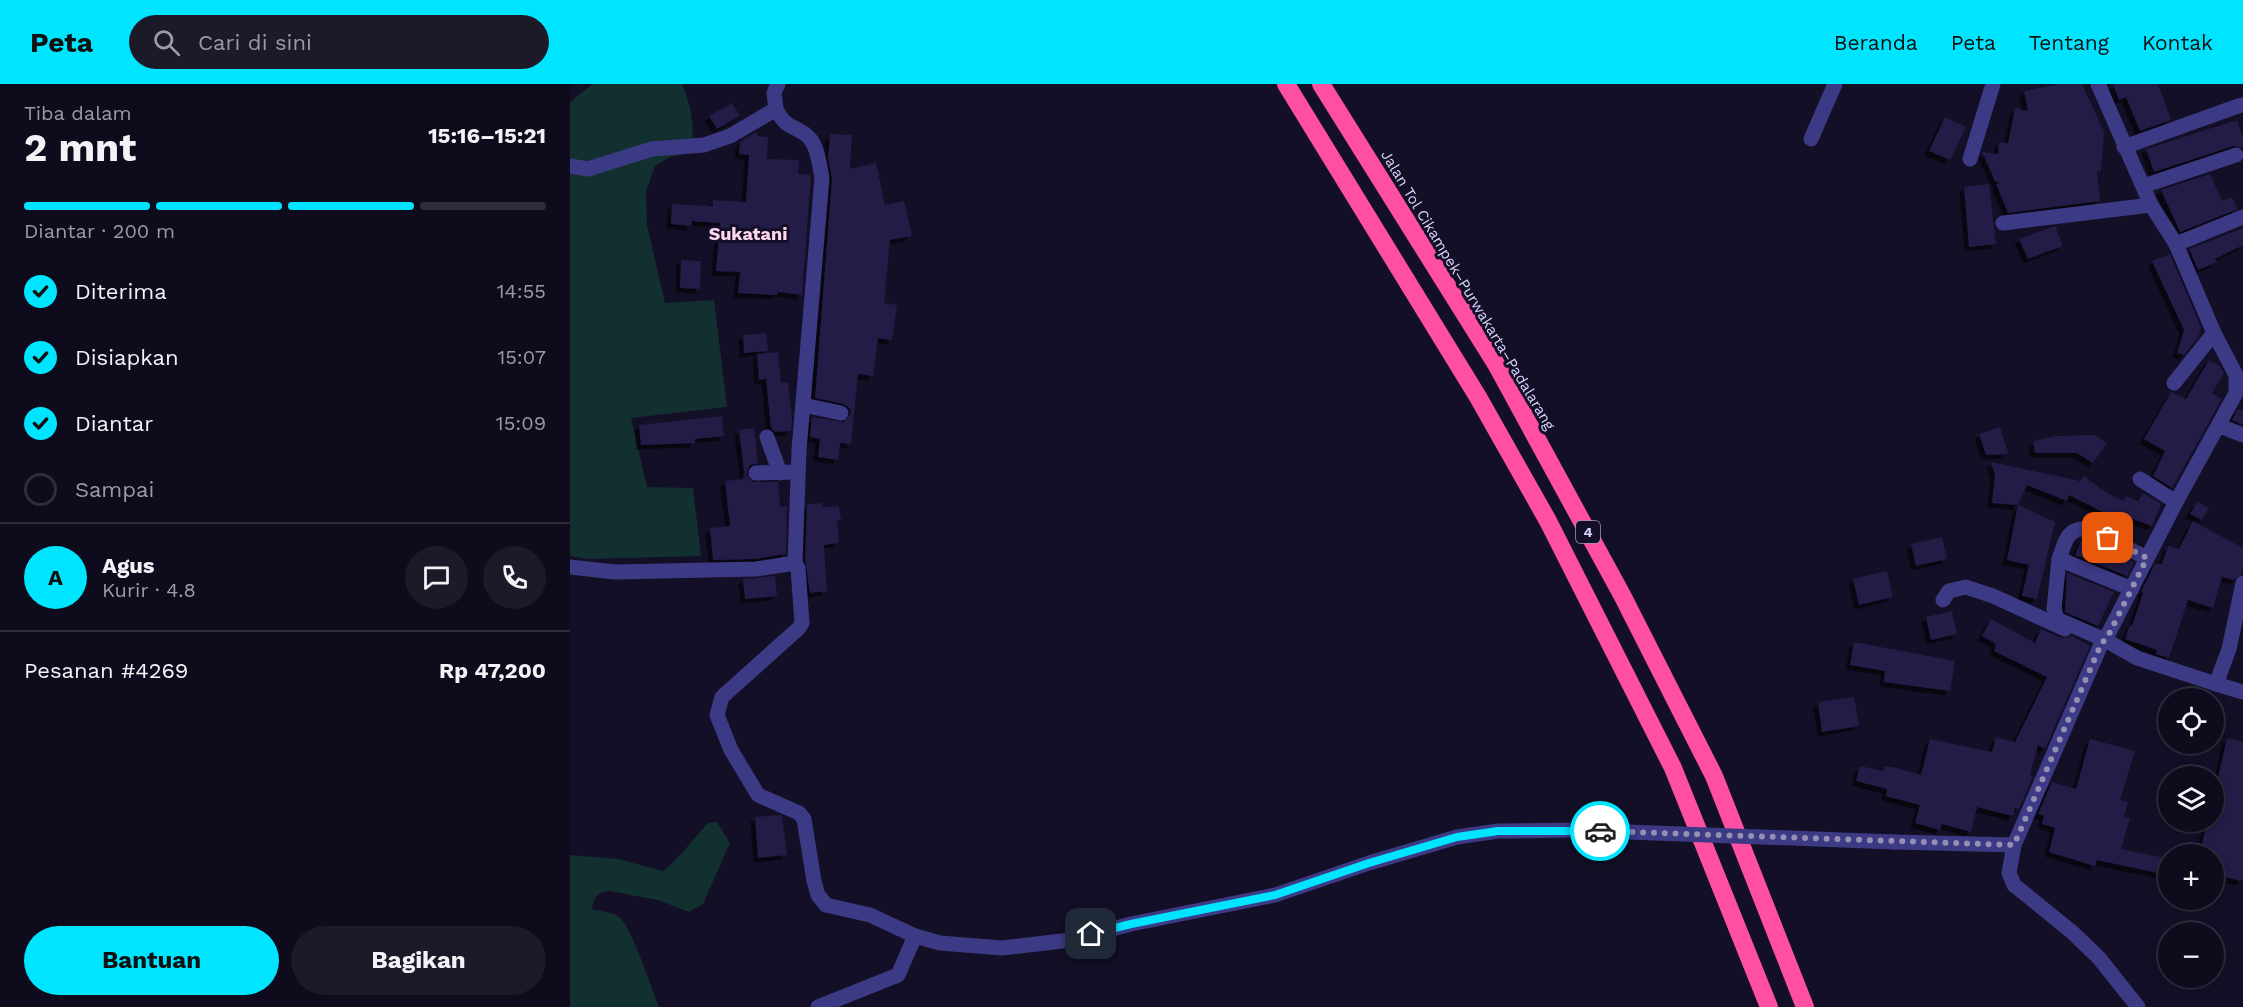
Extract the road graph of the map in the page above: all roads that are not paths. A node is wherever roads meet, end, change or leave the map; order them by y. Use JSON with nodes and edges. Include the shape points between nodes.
{"nodes":[{"id":1,"x":778,"y":84,"type":"edge"},
{"id":2,"x":1286,"y":84,"type":"edge"},
{"id":3,"x":1321,"y":84,"type":"edge"},
{"id":4,"x":1835,"y":84,"type":"edge"},
{"id":5,"x":1976,"y":84,"type":"edge"},
{"id":6,"x":1992,"y":84,"type":"edge"},
{"id":7,"x":2098,"y":84,"type":"edge"},
{"id":8,"x":2241,"y":105,"type":"dead end"},
{"id":9,"x":776,"y":109,"type":"junction"},
{"id":10,"x":1811,"y":138,"type":"dead end"},
{"id":11,"x":2124,"y":147,"type":"junction"},
{"id":12,"x":2236,"y":155,"type":"dead end"},
{"id":13,"x":1970,"y":159,"type":"dead end"},
{"id":14,"x":570,"y":166,"type":"edge"},
{"id":15,"x":2143,"y":186,"type":"junction"},
{"id":16,"x":2151,"y":205,"type":"junction"},
{"id":17,"x":2243,"y":217,"type":"edge"},
{"id":18,"x":2003,"y":223,"type":"dead end"},
{"id":19,"x":2175,"y":244,"type":"junction"},
{"id":20,"x":2214,"y":333,"type":"junction"},
{"id":21,"x":2174,"y":383,"type":"dead end"},
{"id":22,"x":803,"y":405,"type":"junction"},
{"id":23,"x":842,"y":413,"type":"dead end"},
{"id":24,"x":2220,"y":426,"type":"junction"},
{"id":25,"x":2243,"y":435,"type":"edge"},
{"id":26,"x":767,"y":437,"type":"dead end"},
{"id":27,"x":797,"y":472,"type":"junction"},
{"id":28,"x":756,"y":473,"type":"dead end"},
{"id":29,"x":780,"y":473,"type":"junction"},
{"id":30,"x":2140,"y":479,"type":"dead end"},
{"id":31,"x":2176,"y":502,"type":"junction"},
{"id":32,"x":2147,"y":558,"type":"junction"},
{"id":33,"x":2059,"y":559,"type":"junction"},
{"id":34,"x":795,"y":563,"type":"junction"},
{"id":35,"x":570,"y":567,"type":"edge"},
{"id":36,"x":2243,"y":584,"type":"edge"},
{"id":37,"x":2132,"y":589,"type":"junction"},
{"id":38,"x":1943,"y":600,"type":"dead end"},
{"id":39,"x":2241,"y":612,"type":"edge"},
{"id":40,"x":2104,"y":641,"type":"junction"},
{"id":41,"x":2236,"y":651,"type":"edge"},
{"id":42,"x":2216,"y":684,"type":"junction"},
{"id":43,"x":2243,"y":692,"type":"edge"},
{"id":44,"x":2014,"y":845,"type":"junction"},
{"id":45,"x":915,"y":936,"type":"junction"},
{"id":46,"x":819,"y":1007,"type":"edge"},
{"id":47,"x":1769,"y":1007,"type":"edge"},
{"id":48,"x":1805,"y":1007,"type":"edge"},
{"id":49,"x":2138,"y":1007,"type":"edge"}],
"edges":[{"from":1,"to":9,"type":"street","via":[[774,93]]},
{"from":2,"to":47,"type":"highway","number":"4","via":[[1478,397],[1548,521],[1673,768]]},
{"from":3,"to":48,"type":"highway","name":"Jalan Tol Cikampek–Purwakarta–Padalarang","number":"4","via":[[1496,364],[1622,595],[1714,776]]},
{"from":4,"to":10,"type":"street"},
{"from":5,"to":6,"type":"street"},
{"from":6,"to":13,"type":"street"},
{"from":7,"to":11,"type":"street"},
{"from":8,"to":11,"type":"street"},
{"from":9,"to":14,"type":"street","via":[[704,145],[652,149],[588,169]]},
{"from":9,"to":22,"type":"street","via":[[788,127],[806,135],[817,151],[822,178]]},
{"from":11,"to":15,"type":"street"},
{"from":12,"to":15,"type":"street"},
{"from":15,"to":16,"type":"street"},
{"from":16,"to":18,"type":"street"},
{"from":16,"to":19,"type":"street"},
{"from":17,"to":19,"type":"street"},
{"from":19,"to":20,"type":"street"},
{"from":20,"to":21,"type":"street"},
{"from":20,"to":24,"type":"street","via":[[2238,383]]},
{"from":22,"to":23,"type":"street"},
{"from":22,"to":27,"type":"street"},
{"from":24,"to":25,"type":"street"},
{"from":24,"to":31,"type":"street"},
{"from":26,"to":29,"type":"street"},
{"from":27,"to":29,"type":"street"},
{"from":27,"to":34,"type":"street"},
{"from":28,"to":29,"type":"street"},
{"from":30,"to":31,"type":"street"},
{"from":31,"to":32,"type":"street"},
{"from":32,"to":33,"type":"street","via":[[2088,529],[2078,528],[2069,533]]},
{"from":32,"to":37,"type":"street"},
{"from":33,"to":37,"type":"street"},
{"from":33,"to":40,"type":"street","via":[[2056,619]]},
{"from":34,"to":35,"type":"street","via":[[756,569],[626,572]]},
{"from":34,"to":45,"type":"street","via":[[802,606],[799,628],[722,697],[717,715],[731,750],[758,795],[799,813],[804,819],[814,881],[822,901],[837,909],[870,915]]},
{"from":36,"to":39,"type":"street"},
{"from":37,"to":40,"type":"street"},
{"from":38,"to":40,"type":"street","via":[[1949,591],[1966,587],[2044,621]]},
{"from":39,"to":41,"type":"street"},
{"from":40,"to":42,"type":"street","via":[[2137,658]]},
{"from":40,"to":44,"type":"street"},
{"from":41,"to":42,"type":"street"},
{"from":42,"to":43,"type":"street"},
{"from":44,"to":45,"type":"street","bridge":true,"via":[[1575,830],[1498,831],[1457,837],[1275,895],[1071,940],[1002,948],[958,946]]},
{"from":44,"to":49,"type":"street","via":[[2009,873],[2014,885],[2099,958]]},
{"from":45,"to":46,"type":"street","via":[[898,975]]}]}
